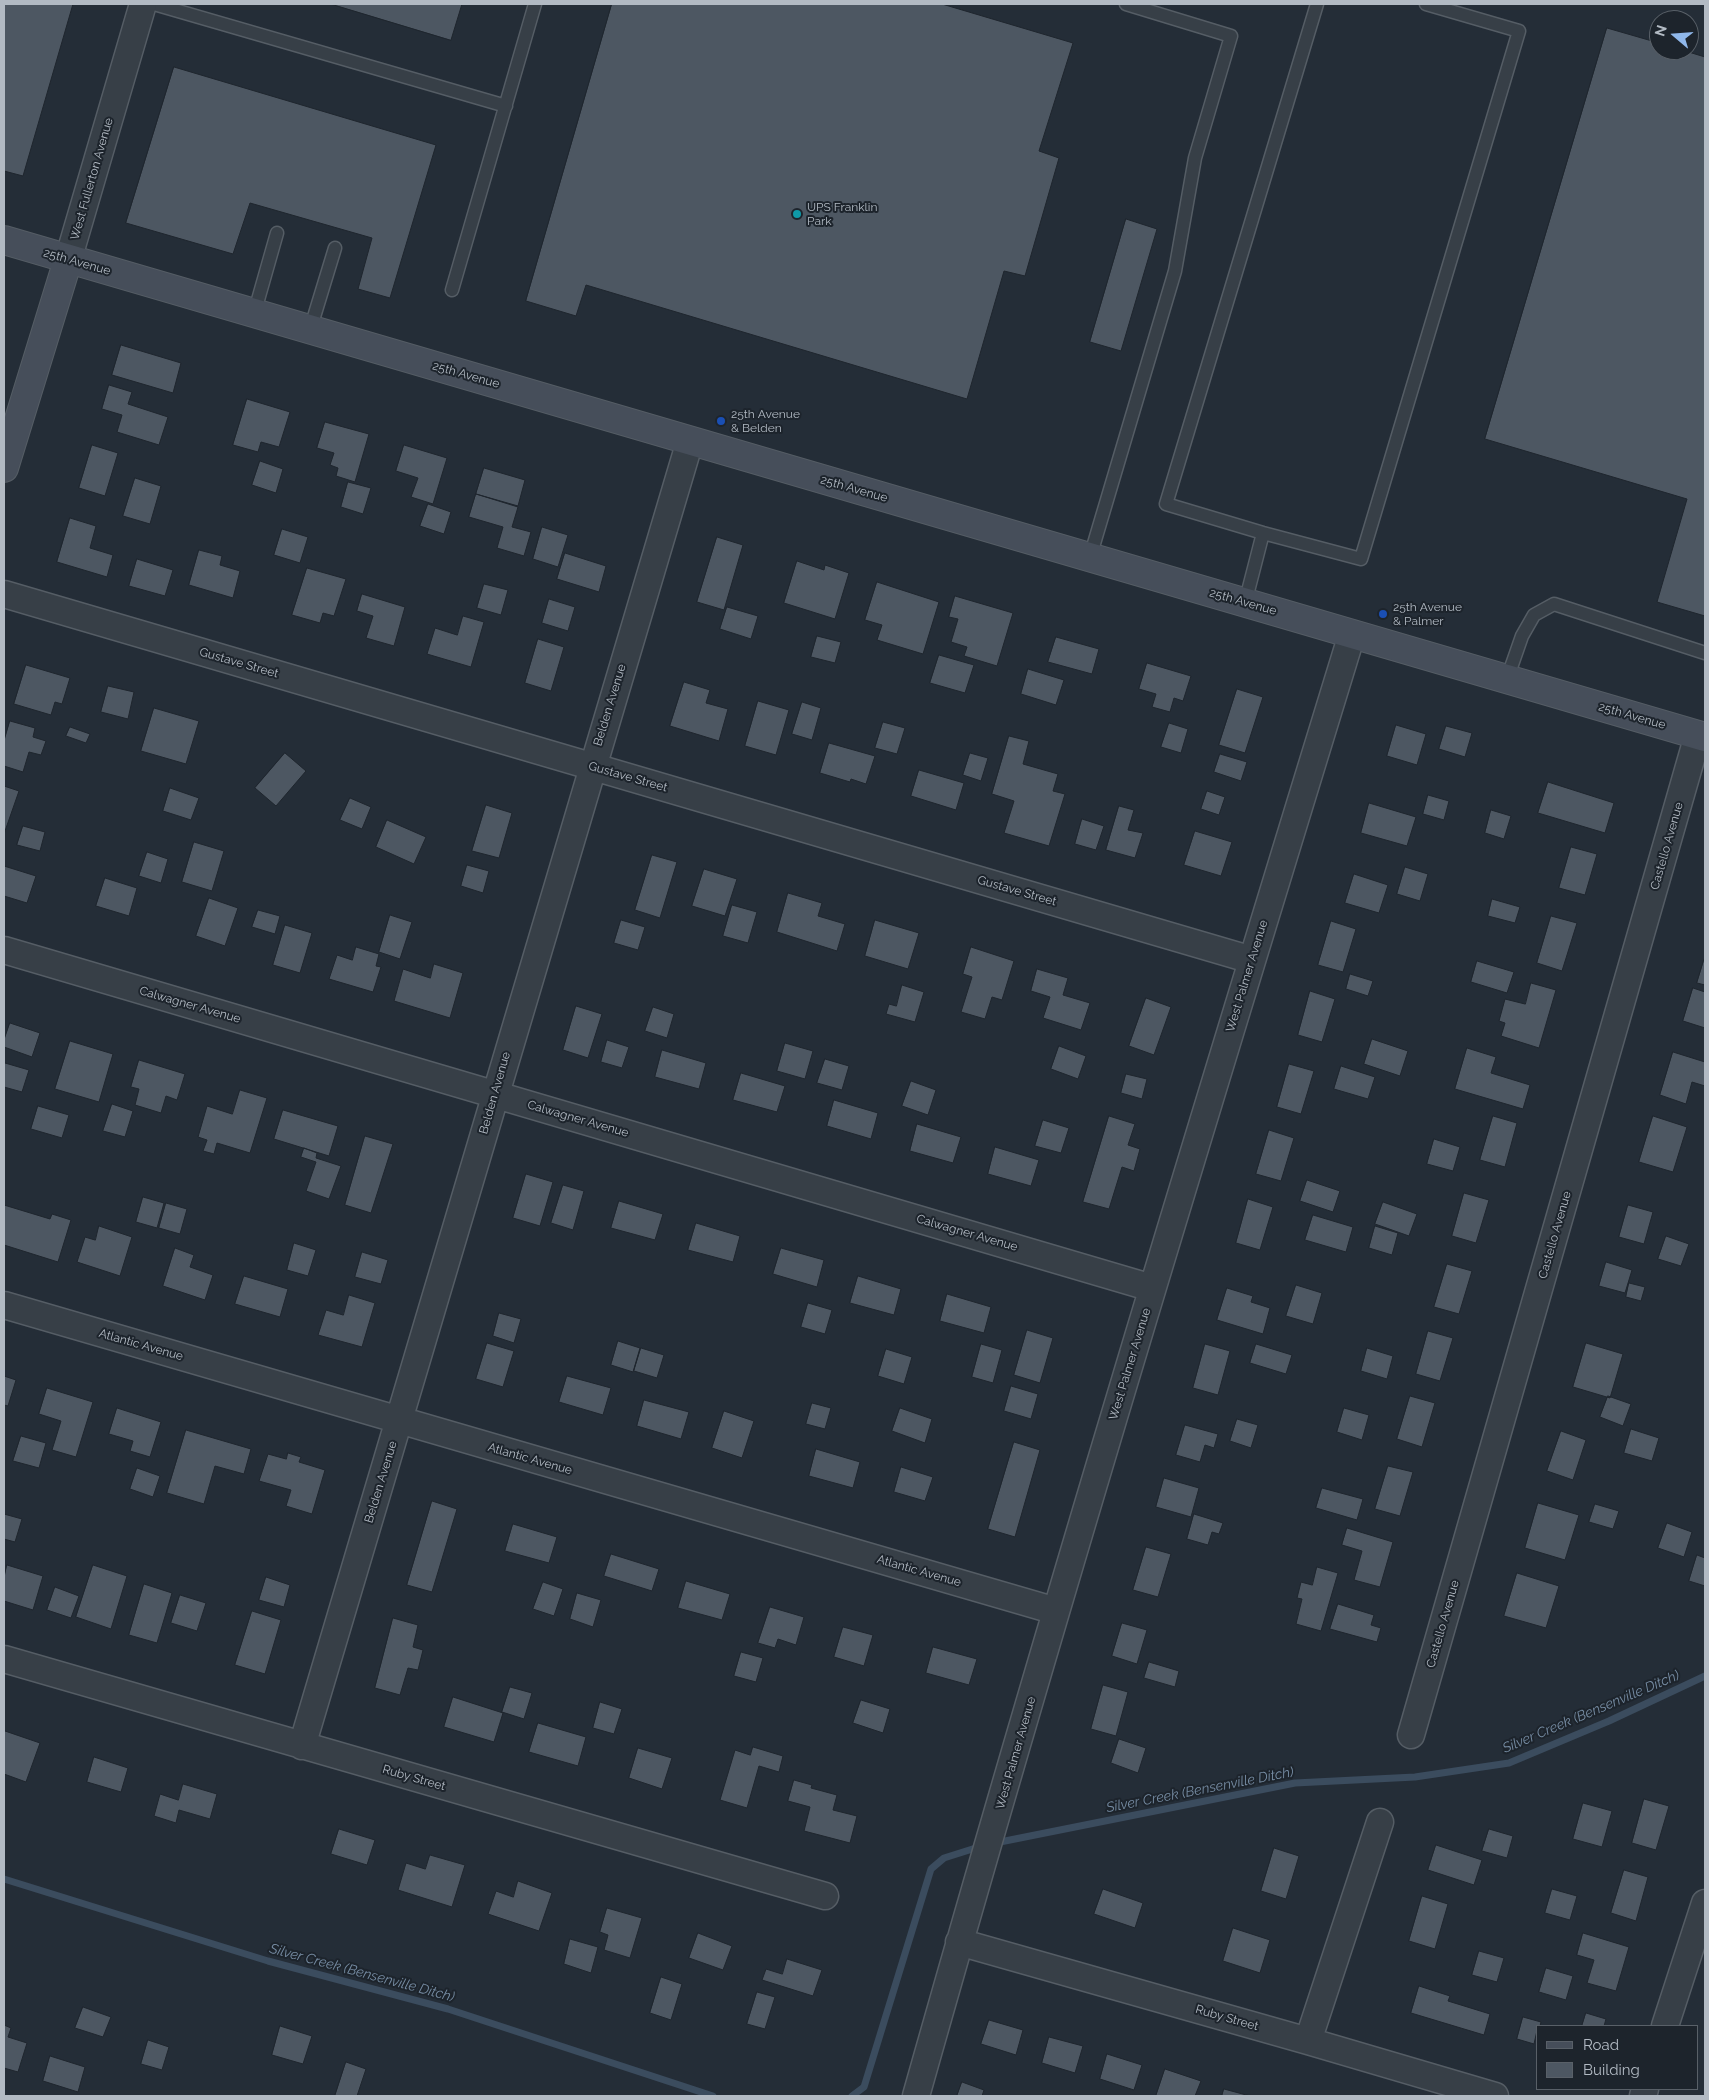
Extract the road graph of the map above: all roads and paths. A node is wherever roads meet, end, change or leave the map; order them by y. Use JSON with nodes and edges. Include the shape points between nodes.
{"nodes":[{"id":1,"x":143,"y":4,"type":"edge"},
{"id":2,"x":154,"y":4,"type":"edge"},
{"id":3,"x":535,"y":4,"type":"edge"},
{"id":4,"x":1126,"y":4,"type":"edge"},
{"id":5,"x":1317,"y":4,"type":"edge"},
{"id":6,"x":1426,"y":4,"type":"edge"},
{"id":7,"x":506,"y":106,"type":"junction"},
{"id":8,"x":277,"y":233,"type":"dead end"},
{"id":9,"x":4,"y":240,"type":"edge"},
{"id":10,"x":335,"y":248,"type":"dead end"},
{"id":11,"x":68,"y":260,"type":"junction"},
{"id":12,"x":452,"y":290,"type":"dead end"},
{"id":13,"x":254,"y":314,"type":"junction"},
{"id":14,"x":310,"y":330,"type":"junction"},
{"id":15,"x":690,"y":441,"type":"junction"},
{"id":16,"x":4,"y":468,"type":"edge"},
{"id":17,"x":1263,"y":534,"type":"junction"},
{"id":18,"x":1090,"y":558,"type":"junction"},
{"id":19,"x":4,"y":594,"type":"edge"},
{"id":20,"x":1245,"y":603,"type":"junction"},
{"id":21,"x":1352,"y":634,"type":"junction"},
{"id":22,"x":1705,"y":653,"type":"edge"},
{"id":23,"x":1507,"y":679,"type":"junction"},
{"id":24,"x":1702,"y":736,"type":"edge"},
{"id":25,"x":592,"y":767,"type":"junction"},
{"id":26,"x":4,"y":950,"type":"edge"},
{"id":27,"x":1252,"y":960,"type":"junction"},
{"id":28,"x":494,"y":1094,"type":"junction"},
{"id":29,"x":1152,"y":1288,"type":"junction"},
{"id":30,"x":4,"y":1305,"type":"edge"},
{"id":31,"x":399,"y":1421,"type":"junction"},
{"id":32,"x":1056,"y":1611,"type":"junction"},
{"id":33,"x":4,"y":1659,"type":"edge"},
{"id":34,"x":1411,"y":1735,"type":"dead end"},
{"id":35,"x":302,"y":1746,"type":"junction"},
{"id":36,"x":1380,"y":1822,"type":"dead end"},
{"id":37,"x":825,"y":1896,"type":"dead end"},
{"id":38,"x":1705,"y":1903,"type":"edge"},
{"id":39,"x":959,"y":1942,"type":"junction"},
{"id":40,"x":1666,"y":2025,"type":"edge"},
{"id":41,"x":1308,"y":2041,"type":"junction"},
{"id":42,"x":916,"y":2096,"type":"edge"},
{"id":43,"x":1494,"y":2096,"type":"edge"}],
"edges":[{"from":1,"to":11,"type":"street","name":"West Fullerton Avenue"},
{"from":2,"to":7,"type":"lane"},
{"from":3,"to":7,"type":"lane"},
{"from":4,"to":18,"type":"lane","via":[[1231,36],[1195,158],[1175,271]]},
{"from":5,"to":17,"type":"lane","via":[[1166,504]]},
{"from":6,"to":17,"type":"lane","via":[[1518,31],[1361,559]]},
{"from":7,"to":12,"type":"lane"},
{"from":8,"to":13,"type":"lane"},
{"from":9,"to":11,"type":"main road","name":"25th Avenue"},
{"from":10,"to":14,"type":"lane"},
{"from":11,"to":13,"type":"main road","name":"25th Avenue"},
{"from":11,"to":16,"type":"main road","name":"West Fullerton Avenue"},
{"from":13,"to":14,"type":"main road","name":"25th Avenue"},
{"from":14,"to":15,"type":"main road","name":"25th Avenue"},
{"from":15,"to":18,"type":"main road","name":"25th Avenue"},
{"from":15,"to":25,"type":"street","name":"Belden Avenue"},
{"from":17,"to":20,"type":"lane"},
{"from":18,"to":20,"type":"main road","name":"25th Avenue"},
{"from":19,"to":25,"type":"street","name":"Gustave Street"},
{"from":20,"to":21,"type":"main road","name":"25th Avenue"},
{"from":21,"to":23,"type":"main road","name":"25th Avenue"},
{"from":21,"to":27,"type":"street","name":"West Palmer Avenue"},
{"from":22,"to":23,"type":"lane","via":[[1554,604],[1534,615],[1522,636]]},
{"from":23,"to":24,"type":"main road","name":"25th Avenue"},
{"from":24,"to":34,"type":"street","name":"Castello Avenue"},
{"from":25,"to":27,"type":"street","name":"Gustave Street"},
{"from":25,"to":28,"type":"street","name":"Belden Avenue"},
{"from":26,"to":28,"type":"street","name":"Calwagner Avenue"},
{"from":27,"to":29,"type":"street","name":"West Palmer Avenue"},
{"from":28,"to":29,"type":"street","name":"Calwagner Avenue"},
{"from":28,"to":31,"type":"street","name":"Belden Avenue"},
{"from":29,"to":32,"type":"street","name":"West Palmer Avenue"},
{"from":30,"to":31,"type":"street","name":"Atlantic Avenue"},
{"from":31,"to":32,"type":"street","name":"Atlantic Avenue"},
{"from":31,"to":35,"type":"street","name":"Belden Avenue"},
{"from":32,"to":39,"type":"street","name":"West Palmer Avenue"},
{"from":33,"to":35,"type":"street","name":"Ruby Street"},
{"from":35,"to":37,"type":"street","name":"Ruby Street"},
{"from":36,"to":41,"type":"street"},
{"from":38,"to":40,"type":"street"},
{"from":39,"to":41,"type":"street","name":"Ruby Street"},
{"from":39,"to":42,"type":"street","name":"West Palmer Avenue"},
{"from":41,"to":43,"type":"street","name":"Ruby Street"}]}
